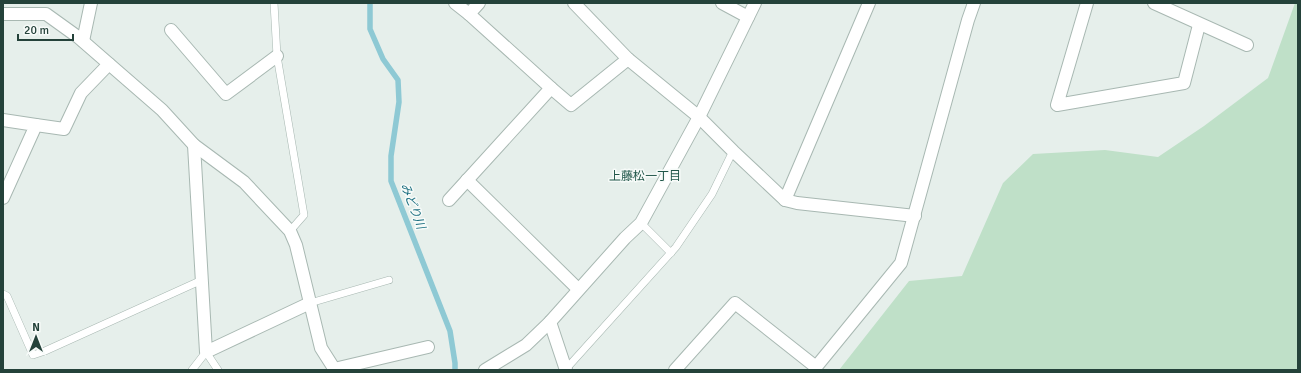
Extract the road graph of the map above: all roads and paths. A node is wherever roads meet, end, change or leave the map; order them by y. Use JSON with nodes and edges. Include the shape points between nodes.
{"nodes":[{"id":1,"x":91,"y":3,"type":"edge"},
{"id":2,"x":274,"y":3,"type":"edge"},
{"id":3,"x":455,"y":3,"type":"edge"},
{"id":4,"x":479,"y":3,"type":"edge"},
{"id":5,"x":574,"y":3,"type":"edge"},
{"id":6,"x":722,"y":3,"type":"edge"},
{"id":7,"x":755,"y":3,"type":"edge"},
{"id":8,"x":869,"y":3,"type":"edge"},
{"id":9,"x":974,"y":3,"type":"edge"},
{"id":10,"x":1087,"y":3,"type":"edge"},
{"id":11,"x":1154,"y":3,"type":"edge"},
{"id":12,"x":469,"y":14,"type":"junction"},
{"id":13,"x":4,"y":16,"type":"edge"},
{"id":14,"x":748,"y":17,"type":"junction"},
{"id":15,"x":1199,"y":25,"type":"junction"},
{"id":16,"x":171,"y":30,"type":"dead end"},
{"id":17,"x":82,"y":41,"type":"junction"},
{"id":18,"x":1247,"y":46,"type":"dead end"},
{"id":19,"x":278,"y":56,"type":"junction"},
{"id":20,"x":628,"y":59,"type":"junction"},
{"id":21,"x":109,"y":64,"type":"junction"},
{"id":22,"x":551,"y":88,"type":"junction"},
{"id":23,"x":699,"y":117,"type":"junction"},
{"id":24,"x":3,"y":120,"type":"edge"},
{"id":25,"x":36,"y":125,"type":"junction"},
{"id":26,"x":194,"y":145,"type":"junction"},
{"id":27,"x":733,"y":152,"type":"junction"},
{"id":28,"x":467,"y":180,"type":"junction"},
{"id":29,"x":3,"y":198,"type":"edge"},
{"id":30,"x":449,"y":200,"type":"dead end"},
{"id":31,"x":786,"y":200,"type":"junction"},
{"id":32,"x":914,"y":216,"type":"junction"},
{"id":33,"x":641,"y":224,"type":"junction"},
{"id":34,"x":290,"y":230,"type":"junction"},
{"id":35,"x":671,"y":253,"type":"junction"},
{"id":36,"x":202,"y":280,"type":"junction"},
{"id":37,"x":389,"y":280,"type":"dead end"},
{"id":38,"x":578,"y":289,"type":"junction"},
{"id":39,"x":3,"y":294,"type":"edge"},
{"id":40,"x":310,"y":304,"type":"junction"},
{"id":41,"x":550,"y":322,"type":"junction"},
{"id":42,"x":428,"y":347,"type":"dead end"},
{"id":43,"x":206,"y":352,"type":"junction"},
{"id":44,"x":816,"y":368,"type":"edge"},
{"id":45,"x":334,"y":369,"type":"edge"},
{"id":46,"x":566,"y":369,"type":"edge"},
{"id":47,"x":192,"y":370,"type":"edge"},
{"id":48,"x":218,"y":370,"type":"edge"},
{"id":49,"x":485,"y":370,"type":"edge"},
{"id":50,"x":675,"y":370,"type":"edge"}],
"edges":[{"from":1,"to":17,"type":"street"},
{"from":2,"to":19,"type":"lane"},
{"from":3,"to":12,"type":"street"},
{"from":4,"to":12,"type":"street"},
{"from":5,"to":20,"type":"street"},
{"from":6,"to":14,"type":"street"},
{"from":7,"to":14,"type":"street"},
{"from":8,"to":31,"type":"street"},
{"from":9,"to":32,"type":"street"},
{"from":10,"to":15,"type":"street","via":[[1057,105],[1184,84]]},
{"from":11,"to":15,"type":"street"},
{"from":12,"to":22,"type":"street"},
{"from":13,"to":17,"type":"street","via":[[46,14]]},
{"from":14,"to":23,"type":"street"},
{"from":15,"to":18,"type":"street"},
{"from":16,"to":19,"type":"street","via":[[226,94]]},
{"from":17,"to":21,"type":"street"},
{"from":19,"to":34,"type":"lane","via":[[304,215]]},
{"from":20,"to":22,"type":"street","via":[[571,105]]},
{"from":20,"to":23,"type":"street"},
{"from":21,"to":25,"type":"street","via":[[81,93],[64,129]]},
{"from":21,"to":26,"type":"street","via":[[162,110]]},
{"from":22,"to":28,"type":"street"},
{"from":23,"to":27,"type":"street"},
{"from":23,"to":33,"type":"street"},
{"from":24,"to":25,"type":"street"},
{"from":25,"to":29,"type":"street"},
{"from":26,"to":34,"type":"street","via":[[244,182]]},
{"from":26,"to":36,"type":"street"},
{"from":27,"to":31,"type":"street"},
{"from":27,"to":35,"type":"lane","via":[[712,194]]},
{"from":28,"to":30,"type":"street"},
{"from":28,"to":38,"type":"street"},
{"from":31,"to":32,"type":"street"},
{"from":32,"to":44,"type":"street","via":[[901,263]]},
{"from":33,"to":35,"type":"lane"},
{"from":33,"to":38,"type":"street"},
{"from":34,"to":40,"type":"street"},
{"from":35,"to":46,"type":"lane"},
{"from":36,"to":39,"type":"lane","via":[[33,355],[7,296]]},
{"from":36,"to":43,"type":"street"},
{"from":37,"to":40,"type":"lane"},
{"from":38,"to":41,"type":"street"},
{"from":40,"to":43,"type":"street"},
{"from":40,"to":45,"type":"street","via":[[321,348]]},
{"from":41,"to":46,"type":"street"},
{"from":41,"to":49,"type":"street","via":[[526,344]]},
{"from":42,"to":45,"type":"street"},
{"from":43,"to":47,"type":"lane"},
{"from":43,"to":48,"type":"lane"},
{"from":44,"to":50,"type":"street","via":[[735,304]]}]}
